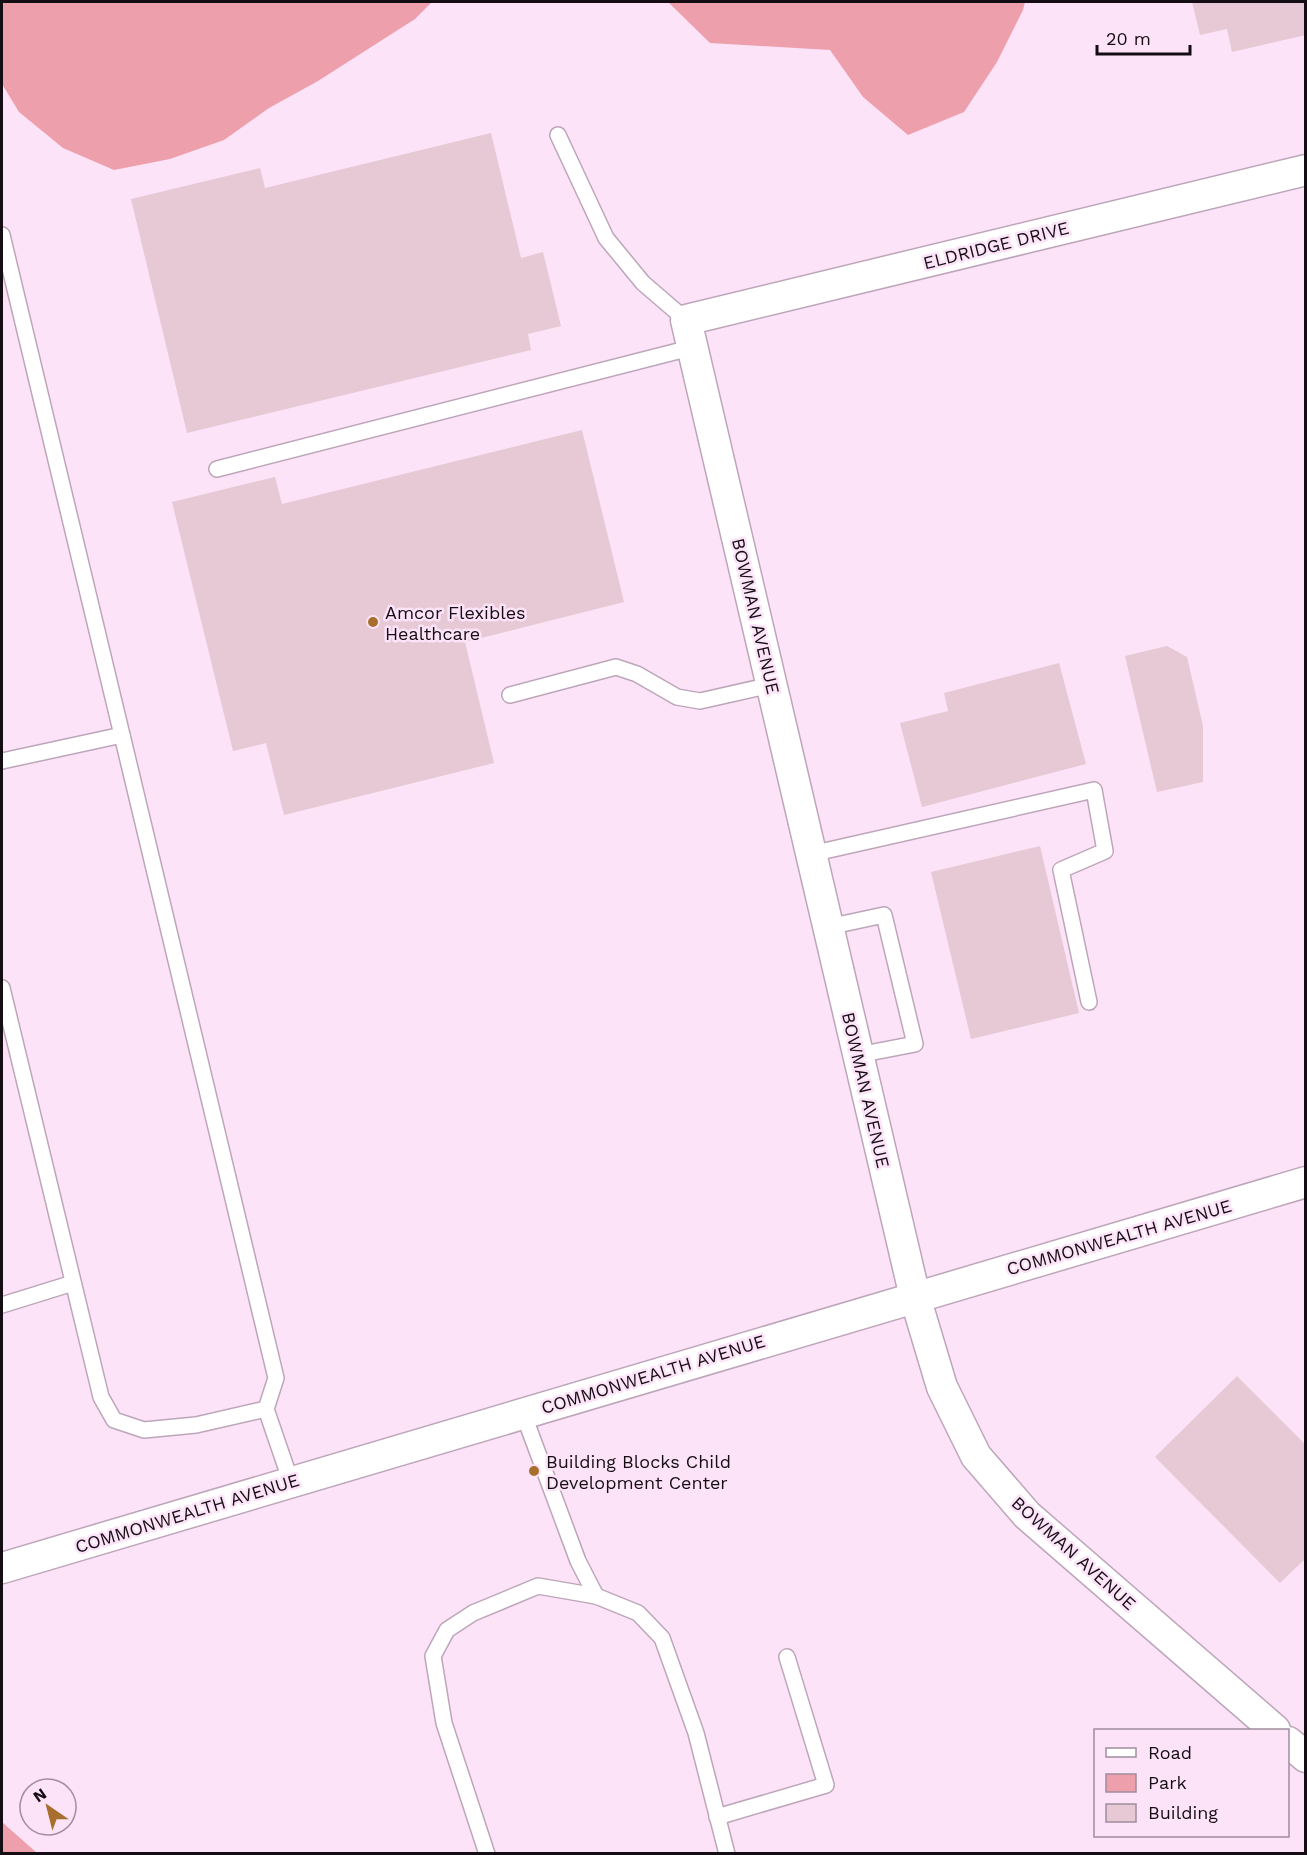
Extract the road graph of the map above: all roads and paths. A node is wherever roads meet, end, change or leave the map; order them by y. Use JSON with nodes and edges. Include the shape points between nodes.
{"nodes":[{"id":1,"x":558,"y":135,"type":"dead end"},
{"id":2,"x":1305,"y":170,"type":"edge"},
{"id":3,"x":2,"y":235,"type":"edge"},
{"id":4,"x":690,"y":334,"type":"junction"},
{"id":5,"x":217,"y":469,"type":"dead end"},
{"id":6,"x":771,"y":685,"type":"junction"},
{"id":7,"x":510,"y":695,"type":"dead end"},
{"id":8,"x":122,"y":735,"type":"junction"},
{"id":9,"x":2,"y":761,"type":"edge"},
{"id":10,"x":811,"y":854,"type":"junction"},
{"id":11,"x":828,"y":927,"type":"junction"},
{"id":12,"x":2,"y":988,"type":"edge"},
{"id":13,"x":1089,"y":1002,"type":"dead end"},
{"id":14,"x":858,"y":1055,"type":"junction"},
{"id":15,"x":1305,"y":1182,"type":"edge"},
{"id":16,"x":73,"y":1283,"type":"junction"},
{"id":17,"x":915,"y":1297,"type":"junction"},
{"id":18,"x":2,"y":1305,"type":"edge"},
{"id":19,"x":266,"y":1409,"type":"junction"},
{"id":20,"x":523,"y":1413,"type":"junction"},
{"id":21,"x":291,"y":1482,"type":"junction"},
{"id":22,"x":2,"y":1568,"type":"edge"},
{"id":23,"x":596,"y":1596,"type":"junction"},
{"id":24,"x":787,"y":1657,"type":"dead end"},
{"id":25,"x":1273,"y":1729,"type":"edge"},
{"id":26,"x":1289,"y":1744,"type":"edge"},
{"id":27,"x":1305,"y":1757,"type":"edge"},
{"id":28,"x":717,"y":1817,"type":"junction"},
{"id":29,"x":487,"y":1854,"type":"edge"},
{"id":30,"x":727,"y":1854,"type":"edge"}],
"edges":[{"from":1,"to":4,"type":"lane","via":[[606,238]]},
{"from":2,"to":4,"type":"street","name":"ELDRIDGE DRIVE"},
{"from":3,"to":8,"type":"lane"},
{"from":4,"to":5,"type":"lane"},
{"from":4,"to":6,"type":"street","name":"BOWMAN AVENUE"},
{"from":6,"to":7,"type":"lane","via":[[700,701],[677,698],[637,674],[616,667]]},
{"from":6,"to":10,"type":"street","name":"BOWMAN AVENUE"},
{"from":8,"to":9,"type":"lane"},
{"from":8,"to":19,"type":"lane","via":[[276,1378]]},
{"from":10,"to":11,"type":"street","name":"BOWMAN AVENUE"},
{"from":10,"to":13,"type":"lane","via":[[1094,790],[1106,851],[1060,870]]},
{"from":11,"to":14,"type":"street","name":"BOWMAN AVENUE"},
{"from":11,"to":14,"type":"lane","via":[[884,915],[915,1044]]},
{"from":12,"to":16,"type":"lane"},
{"from":14,"to":17,"type":"street","name":"BOWMAN AVENUE"},
{"from":15,"to":17,"type":"street","name":"COMMONWEALTH AVENUE"},
{"from":16,"to":18,"type":"lane"},
{"from":16,"to":19,"type":"lane","via":[[101,1397],[114,1420],[144,1430],[196,1425]]},
{"from":17,"to":20,"type":"street","name":"COMMONWEALTH AVENUE"},
{"from":17,"to":25,"type":"street","name":"BOWMAN AVENUE","via":[[942,1387],[976,1456],[1027,1515]]},
{"from":19,"to":21,"type":"lane"},
{"from":20,"to":21,"type":"street","name":"COMMONWEALTH AVENUE"},
{"from":20,"to":23,"type":"lane","via":[[578,1561]]},
{"from":21,"to":22,"type":"street","name":"COMMONWEALTH AVENUE"},
{"from":23,"to":28,"type":"lane","via":[[638,1612],[662,1638],[696,1733]]},
{"from":23,"to":29,"type":"lane","via":[[538,1586],[464,1618],[447,1630],[433,1656],[444,1723]]},
{"from":24,"to":28,"type":"lane","via":[[826,1785]]},
{"from":26,"to":27,"type":"street"},
{"from":28,"to":30,"type":"lane"}]}
